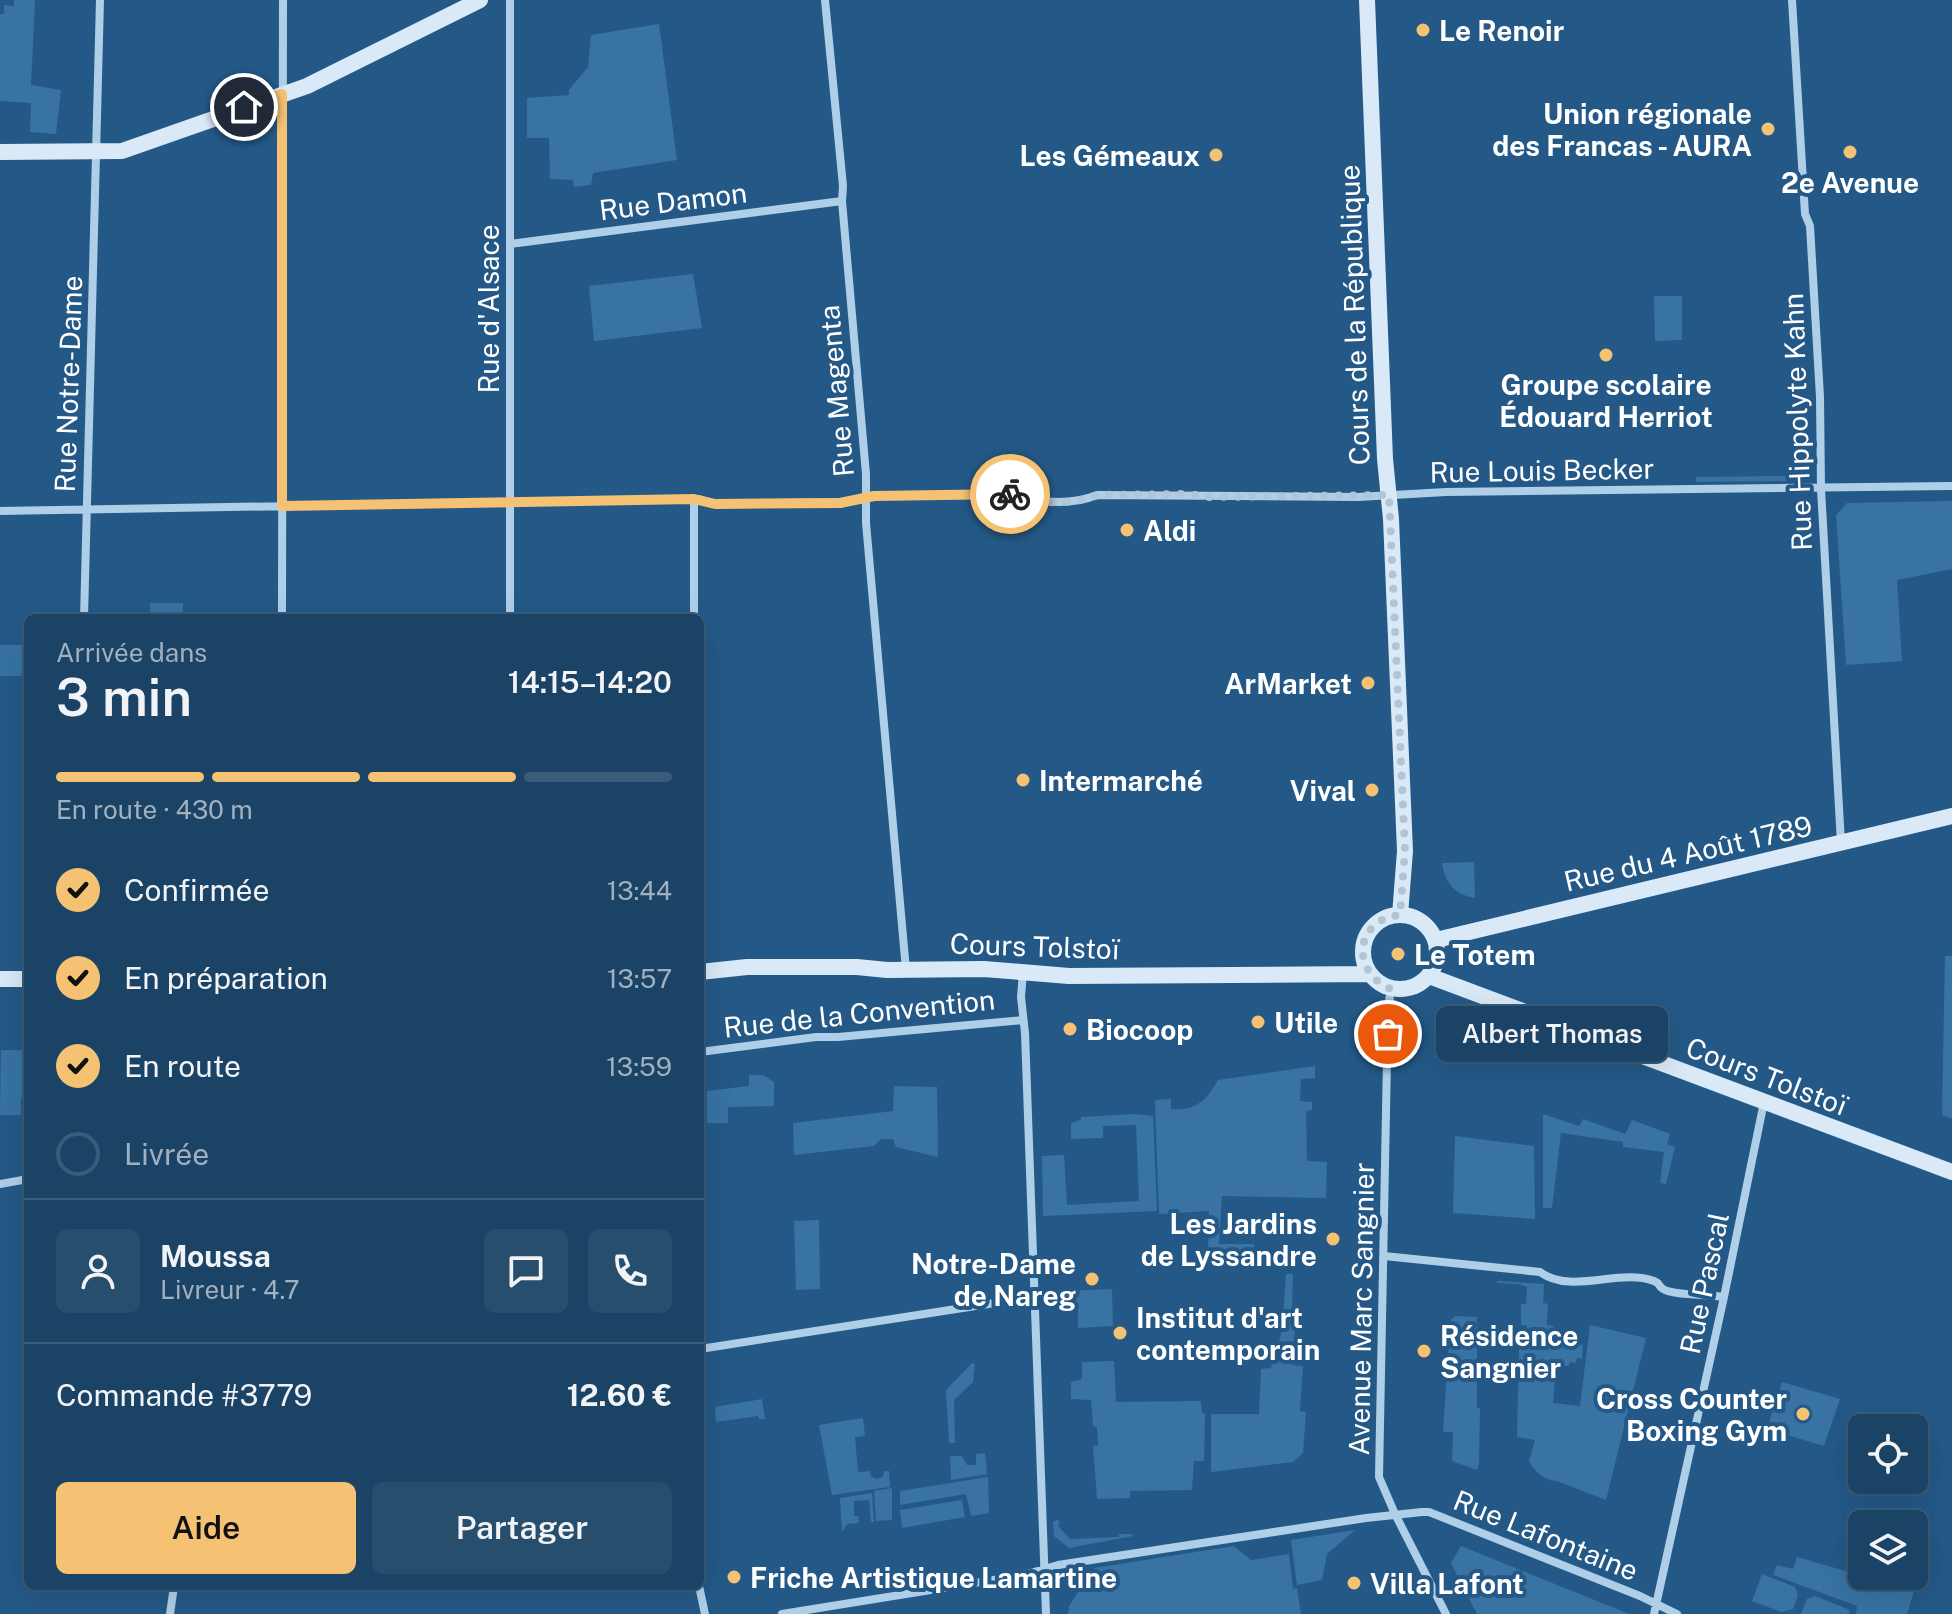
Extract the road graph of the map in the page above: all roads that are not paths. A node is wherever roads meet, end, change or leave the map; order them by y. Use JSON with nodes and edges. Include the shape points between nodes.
{"nodes":[{"id":1,"x":100,"y":0,"type":"edge"},
{"id":2,"x":283,"y":0,"type":"edge"},
{"id":3,"x":480,"y":0,"type":"edge"},
{"id":4,"x":510,"y":0,"type":"edge"},
{"id":5,"x":825,"y":0,"type":"edge"},
{"id":6,"x":1367,"y":0,"type":"edge"},
{"id":7,"x":1792,"y":0,"type":"edge"},
{"id":8,"x":282,"y":94,"type":"junction"},
{"id":9,"x":97,"y":151,"type":"junction"},
{"id":10,"x":0,"y":152,"type":"edge"},
{"id":11,"x":842,"y":201,"type":"junction"},
{"id":12,"x":510,"y":244,"type":"junction"},
{"id":13,"x":1952,"y":486,"type":"edge"},
{"id":14,"x":1821,"y":489,"type":"junction"},
{"id":15,"x":1389,"y":495,"type":"junction"},
{"id":16,"x":866,"y":498,"type":"junction"},
{"id":17,"x":694,"y":499,"type":"junction"},
{"id":18,"x":509,"y":503,"type":"junction"},
{"id":19,"x":278,"y":506,"type":"junction"},
{"id":20,"x":86,"y":509,"type":"junction"},
{"id":21,"x":0,"y":511,"type":"edge"},
{"id":22,"x":84,"y":614,"type":"edge"},
{"id":23,"x":282,"y":614,"type":"edge"},
{"id":24,"x":510,"y":614,"type":"edge"},
{"id":25,"x":694,"y":614,"type":"edge"},
{"id":26,"x":1952,"y":816,"type":"edge"},
{"id":27,"x":1841,"y":843,"type":"junction"},
{"id":28,"x":1400,"y":915,"type":"junction"},
{"id":29,"x":1436,"y":940,"type":"junction"},
{"id":30,"x":906,"y":970,"type":"junction"},
{"id":31,"x":704,"y":972,"type":"edge"},
{"id":32,"x":1023,"y":972,"type":"junction"},
{"id":33,"x":1369,"y":974,"type":"junction"},
{"id":34,"x":1429,"y":976,"type":"junction"},
{"id":35,"x":0,"y":979,"type":"edge"},
{"id":36,"x":24,"y":979,"type":"edge"},
{"id":37,"x":1391,"y":989,"type":"junction"},
{"id":38,"x":1023,"y":1020,"type":"junction"},
{"id":39,"x":704,"y":1051,"type":"edge"},
{"id":40,"x":1764,"y":1102,"type":"junction"},
{"id":41,"x":1952,"y":1172,"type":"edge"},
{"id":42,"x":24,"y":1180,"type":"edge"},
{"id":43,"x":0,"y":1184,"type":"edge"},
{"id":44,"x":1384,"y":1256,"type":"junction"},
{"id":45,"x":1033,"y":1297,"type":"junction"},
{"id":46,"x":1724,"y":1297,"type":"junction"},
{"id":47,"x":704,"y":1348,"type":"edge"},
{"id":48,"x":1395,"y":1514,"type":"junction"},
{"id":49,"x":1043,"y":1569,"type":"junction"},
{"id":50,"x":173,"y":1590,"type":"edge"},
{"id":51,"x":700,"y":1590,"type":"edge"},
{"id":52,"x":1655,"y":1609,"type":"edge"},
{"id":53,"x":170,"y":1614,"type":"edge"},
{"id":54,"x":705,"y":1614,"type":"edge"},
{"id":55,"x":782,"y":1614,"type":"edge"},
{"id":56,"x":1046,"y":1614,"type":"edge"},
{"id":57,"x":1446,"y":1614,"type":"edge"},
{"id":58,"x":1677,"y":1614,"type":"edge"}],
"edges":[{"from":1,"to":9,"type":"street","name":"Rue Notre-Dame"},
{"from":2,"to":8,"type":"street"},
{"from":3,"to":8,"type":"main road"},
{"from":4,"to":12,"type":"street","name":"Rue d'Alsace"},
{"from":5,"to":11,"type":"street","name":"Rue Magenta"},
{"from":6,"to":15,"type":"main road","name":"Cours de la République"},
{"from":7,"to":14,"type":"street","name":"Rue Hippolyte Kahn","via":[[1816,314]]},
{"from":8,"to":9,"type":"main road","via":[[122,151]]},
{"from":8,"to":19,"type":"street"},
{"from":9,"to":10,"type":"main road"},
{"from":9,"to":20,"type":"street","name":"Rue Notre-Dame"},
{"from":11,"to":12,"type":"street","name":"Rue Damon"},
{"from":11,"to":16,"type":"street","name":"Rue Magenta"},
{"from":12,"to":18,"type":"street","name":"Rue d'Alsace"},
{"from":13,"to":14,"type":"street","name":"Rue Louis Becker"},
{"from":14,"to":15,"type":"street","name":"Rue Louis Becker"},
{"from":14,"to":27,"type":"street","name":"Rue Hippolyte Kahn"},
{"from":15,"to":16,"type":"street","name":"Rue Louis Becker"},
{"from":15,"to":28,"type":"main road","name":"Cours de la République","via":[[1405,851]]},
{"from":16,"to":17,"type":"street","name":"Rue Louis Becker","via":[[715,504]]},
{"from":16,"to":30,"type":"street","name":"Rue Magenta"},
{"from":17,"to":18,"type":"street","name":"Rue Louis Becker"},
{"from":17,"to":25,"type":"street"},
{"from":18,"to":19,"type":"street","name":"Rue Louis Becker"},
{"from":18,"to":24,"type":"street","name":"Rue d'Alsace"},
{"from":19,"to":20,"type":"street","name":"Rue Louis Becker"},
{"from":19,"to":23,"type":"street"},
{"from":20,"to":21,"type":"street","name":"Rue Louis Becker"},
{"from":20,"to":22,"type":"street","name":"Rue Notre-Dame"},
{"from":26,"to":27,"type":"main road","name":"Rue du 4 Août 1789"},
{"from":27,"to":29,"type":"main road","name":"Rue du 4 Août 1789"},
{"from":28,"to":29,"type":"main road","via":[[1426,924]]},
{"from":28,"to":33,"type":"main road","via":[[1378,922],[1367,934],[1362,949]]},
{"from":29,"to":34,"type":"main road","via":[[1438,956]]},
{"from":30,"to":31,"type":"main road","name":"Cours Tolstoï","via":[[747,967]]},
{"from":30,"to":32,"type":"main road","name":"Cours Tolstoï"},
{"from":32,"to":33,"type":"main road","name":"Cours Tolstoï"},
{"from":32,"to":38,"type":"street"},
{"from":33,"to":37,"type":"main road"},
{"from":34,"to":37,"type":"main road","via":[[1412,988]]},
{"from":34,"to":40,"type":"main road","name":"Cours Tolstoï"},
{"from":35,"to":36,"type":"main road"},
{"from":37,"to":44,"type":"street","name":"Avenue Marc Sangnier"},
{"from":38,"to":39,"type":"street","name":"Rue de la Convention"},
{"from":38,"to":45,"type":"street"},
{"from":40,"to":41,"type":"main road","name":"Cours Tolstoï"},
{"from":40,"to":46,"type":"street","name":"Rue Pascal"},
{"from":42,"to":43,"type":"street"},
{"from":44,"to":46,"type":"street","via":[[1598,1282],[1609,1277],[1656,1281],[1664,1290]]},
{"from":44,"to":48,"type":"street","name":"Avenue Marc Sangnier","via":[[1379,1477]]},
{"from":45,"to":47,"type":"street"},
{"from":45,"to":49,"type":"street"},
{"from":46,"to":52,"type":"street","name":"Rue Pascal"},
{"from":48,"to":49,"type":"street","name":"Rue Lafontaine"},
{"from":48,"to":52,"type":"street","name":"Rue Lafontaine","via":[[1429,1512]]},
{"from":48,"to":57,"type":"street","name":"Avenue Marc Sangnier"},
{"from":49,"to":55,"type":"street","name":"Rue Lafontaine"},
{"from":49,"to":56,"type":"street"},
{"from":50,"to":53,"type":"street"},
{"from":51,"to":54,"type":"street"},
{"from":52,"to":58,"type":"street","name":"Rue Lafontaine"}]}
